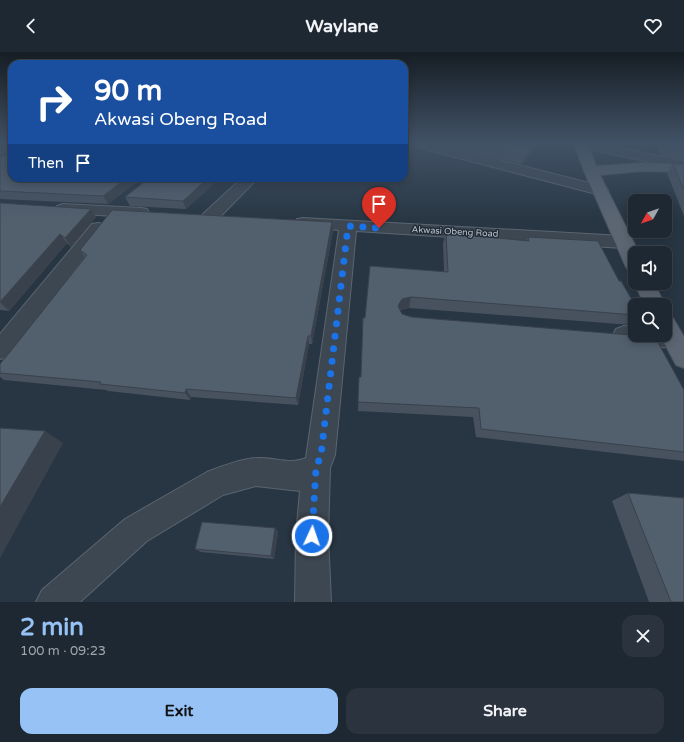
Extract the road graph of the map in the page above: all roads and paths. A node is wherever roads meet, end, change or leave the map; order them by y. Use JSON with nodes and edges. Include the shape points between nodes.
{"nodes":[{"id":1,"x":521,"y":170,"type":"edge"},
{"id":2,"x":608,"y":170,"type":"edge"},
{"id":3,"x":591,"y":171,"type":"joint"},
{"id":4,"x":246,"y":182,"type":"edge"},
{"id":5,"x":600,"y":190,"type":"junction"},
{"id":6,"x":129,"y":197,"type":"edge"},
{"id":7,"x":48,"y":208,"type":"edge"},
{"id":8,"x":112,"y":212,"type":"junction"},
{"id":9,"x":156,"y":214,"type":"edge"},
{"id":10,"x":232,"y":219,"type":"edge"},
{"id":11,"x":286,"y":222,"type":"edge"},
{"id":12,"x":348,"y":226,"type":"junction"},
{"id":13,"x":623,"y":242,"type":"junction"},
{"id":14,"x":628,"y":252,"type":"edge"},
{"id":15,"x":628,"y":332,"type":"edge"},
{"id":16,"x":603,"y":333,"type":"edge"},
{"id":17,"x":672,"y":336,"type":"edge"},
{"id":18,"x":0,"y":350,"type":"edge"},
{"id":19,"x":684,"y":358,"type":"edge"},
{"id":20,"x":316,"y":468,"type":"junction"},
{"id":21,"x":54,"y":602,"type":"edge"},
{"id":22,"x":313,"y":602,"type":"edge"}],
"edges":[{"from":1,"to":5,"type":"street"},
{"from":2,"to":3,"type":"main road"},
{"from":3,"to":5,"type":"main road"},
{"from":4,"to":10,"type":"street","via":[[201,217]]},
{"from":5,"to":13,"type":"main road"},
{"from":6,"to":8,"type":"street"},
{"from":7,"to":8,"type":"street"},
{"from":8,"to":9,"type":"street"},
{"from":8,"to":18,"type":"street"},
{"from":11,"to":12,"type":"street","name":"Akwasi Obeng Road"},
{"from":12,"to":13,"type":"street","name":"Akwasi Obeng Road"},
{"from":12,"to":20,"type":"street","via":[[321,455]]},
{"from":13,"to":14,"type":"main road"},
{"from":15,"to":16,"type":"street"},
{"from":17,"to":19,"type":"main road"},
{"from":20,"to":21,"type":"street","via":[[300,476],[256,472],[217,482],[136,530]]},
{"from":20,"to":22,"type":"street","via":[[312,536]]}]}
